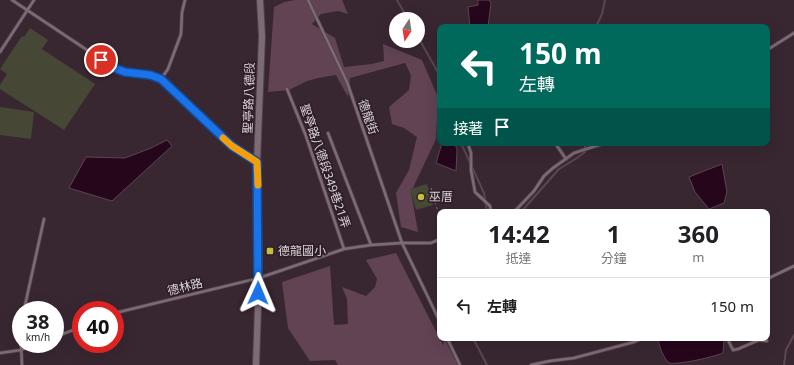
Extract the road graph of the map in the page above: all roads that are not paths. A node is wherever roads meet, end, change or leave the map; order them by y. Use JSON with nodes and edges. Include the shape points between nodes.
{"nodes":[{"id":1,"x":12,"y":0,"type":"edge"},
{"id":2,"x":34,"y":0,"type":"edge"},
{"id":3,"x":185,"y":0,"type":"edge"},
{"id":4,"x":308,"y":0,"type":"edge"},
{"id":5,"x":262,"y":1,"type":"edge"},
{"id":6,"x":27,"y":11,"type":"junction"},
{"id":7,"x":794,"y":33,"type":"edge"},
{"id":8,"x":770,"y":48,"type":"edge"},
{"id":9,"x":0,"y":52,"type":"edge"},
{"id":10,"x":161,"y":79,"type":"junction"},
{"id":11,"x":287,"y":89,"type":"dead end"},
{"id":12,"x":328,"y":133,"type":"dead end"},
{"id":13,"x":469,"y":146,"type":"edge"},
{"id":14,"x":557,"y":146,"type":"edge"},
{"id":15,"x":595,"y":146,"type":"edge"},
{"id":16,"x":566,"y":159,"type":"junction"},
{"id":17,"x":257,"y":162,"type":"junction"},
{"id":18,"x":490,"y":209,"type":"edge"},
{"id":19,"x":517,"y":209,"type":"edge"},
{"id":20,"x":44,"y":219,"type":"dead end"},
{"id":21,"x":437,"y":240,"type":"edge"},
{"id":22,"x":402,"y":243,"type":"junction"},
{"id":23,"x":370,"y":245,"type":"junction"},
{"id":24,"x":344,"y":249,"type":"junction"},
{"id":25,"x":794,"y":266,"type":"edge"},
{"id":26,"x":258,"y":278,"type":"junction"},
{"id":27,"x":770,"y":278,"type":"edge"},
{"id":28,"x":26,"y":301,"type":"edge"},
{"id":29,"x":124,"y":312,"type":"edge"},
{"id":30,"x":437,"y":316,"type":"edge"},
{"id":31,"x":448,"y":341,"type":"edge"},
{"id":32,"x":636,"y":341,"type":"edge"},
{"id":33,"x":728,"y":341,"type":"edge"},
{"id":34,"x":757,"y":341,"type":"edge"},
{"id":35,"x":12,"y":351,"type":"edge"},
{"id":36,"x":0,"y":353,"type":"edge"},
{"id":37,"x":21,"y":353,"type":"edge"},
{"id":38,"x":22,"y":365,"type":"edge"},
{"id":39,"x":256,"y":365,"type":"edge"},
{"id":40,"x":460,"y":365,"type":"edge"},
{"id":41,"x":531,"y":365,"type":"edge"}],
"edges":[{"from":1,"to":6,"type":"lane"},
{"from":2,"to":6,"type":"lane"},
{"from":3,"to":10,"type":"lane","via":[[181,34],[168,69]]},
{"from":4,"to":22,"type":"lane","name":"德龍街","via":[[346,82]]},
{"from":5,"to":17,"type":"street","name":"聖亭路八德段"},
{"from":6,"to":9,"type":"lane"},
{"from":6,"to":10,"type":"lane","via":[[114,68]]},
{"from":7,"to":8,"type":"lane"},
{"from":10,"to":17,"type":"lane","via":[[232,146]]},
{"from":11,"to":24,"type":"lane","name":"聖亭路八德段349巷21弄","via":[[306,136]]},
{"from":12,"to":23,"type":"lane"},
{"from":13,"to":18,"type":"lane","via":[[475,192]]},
{"from":14,"to":16,"type":"lane"},
{"from":15,"to":16,"type":"lane","via":[[574,153]]},
{"from":16,"to":19,"type":"lane","via":[[544,176]]},
{"from":17,"to":26,"type":"street","name":"聖亭路八德段"},
{"from":20,"to":28,"type":"lane"},
{"from":21,"to":22,"type":"lane","name":"德林路","via":[[431,243]]},
{"from":22,"to":23,"type":"lane","name":"德林路"},
{"from":22,"to":30,"type":"lane","name":"德龍街"},
{"from":23,"to":24,"type":"lane","name":"德林路"},
{"from":24,"to":26,"type":"lane","name":"德林路"},
{"from":25,"to":27,"type":"lane"},
{"from":26,"to":29,"type":"lane","name":"德林路"},
{"from":26,"to":39,"type":"street","name":"聖亭路八德段"},
{"from":31,"to":40,"type":"lane"},
{"from":32,"to":41,"type":"lane","via":[[574,358]]},
{"from":33,"to":34,"type":"lane","via":[[733,350]]},
{"from":35,"to":36,"type":"lane"},
{"from":37,"to":38,"type":"lane"}]}
